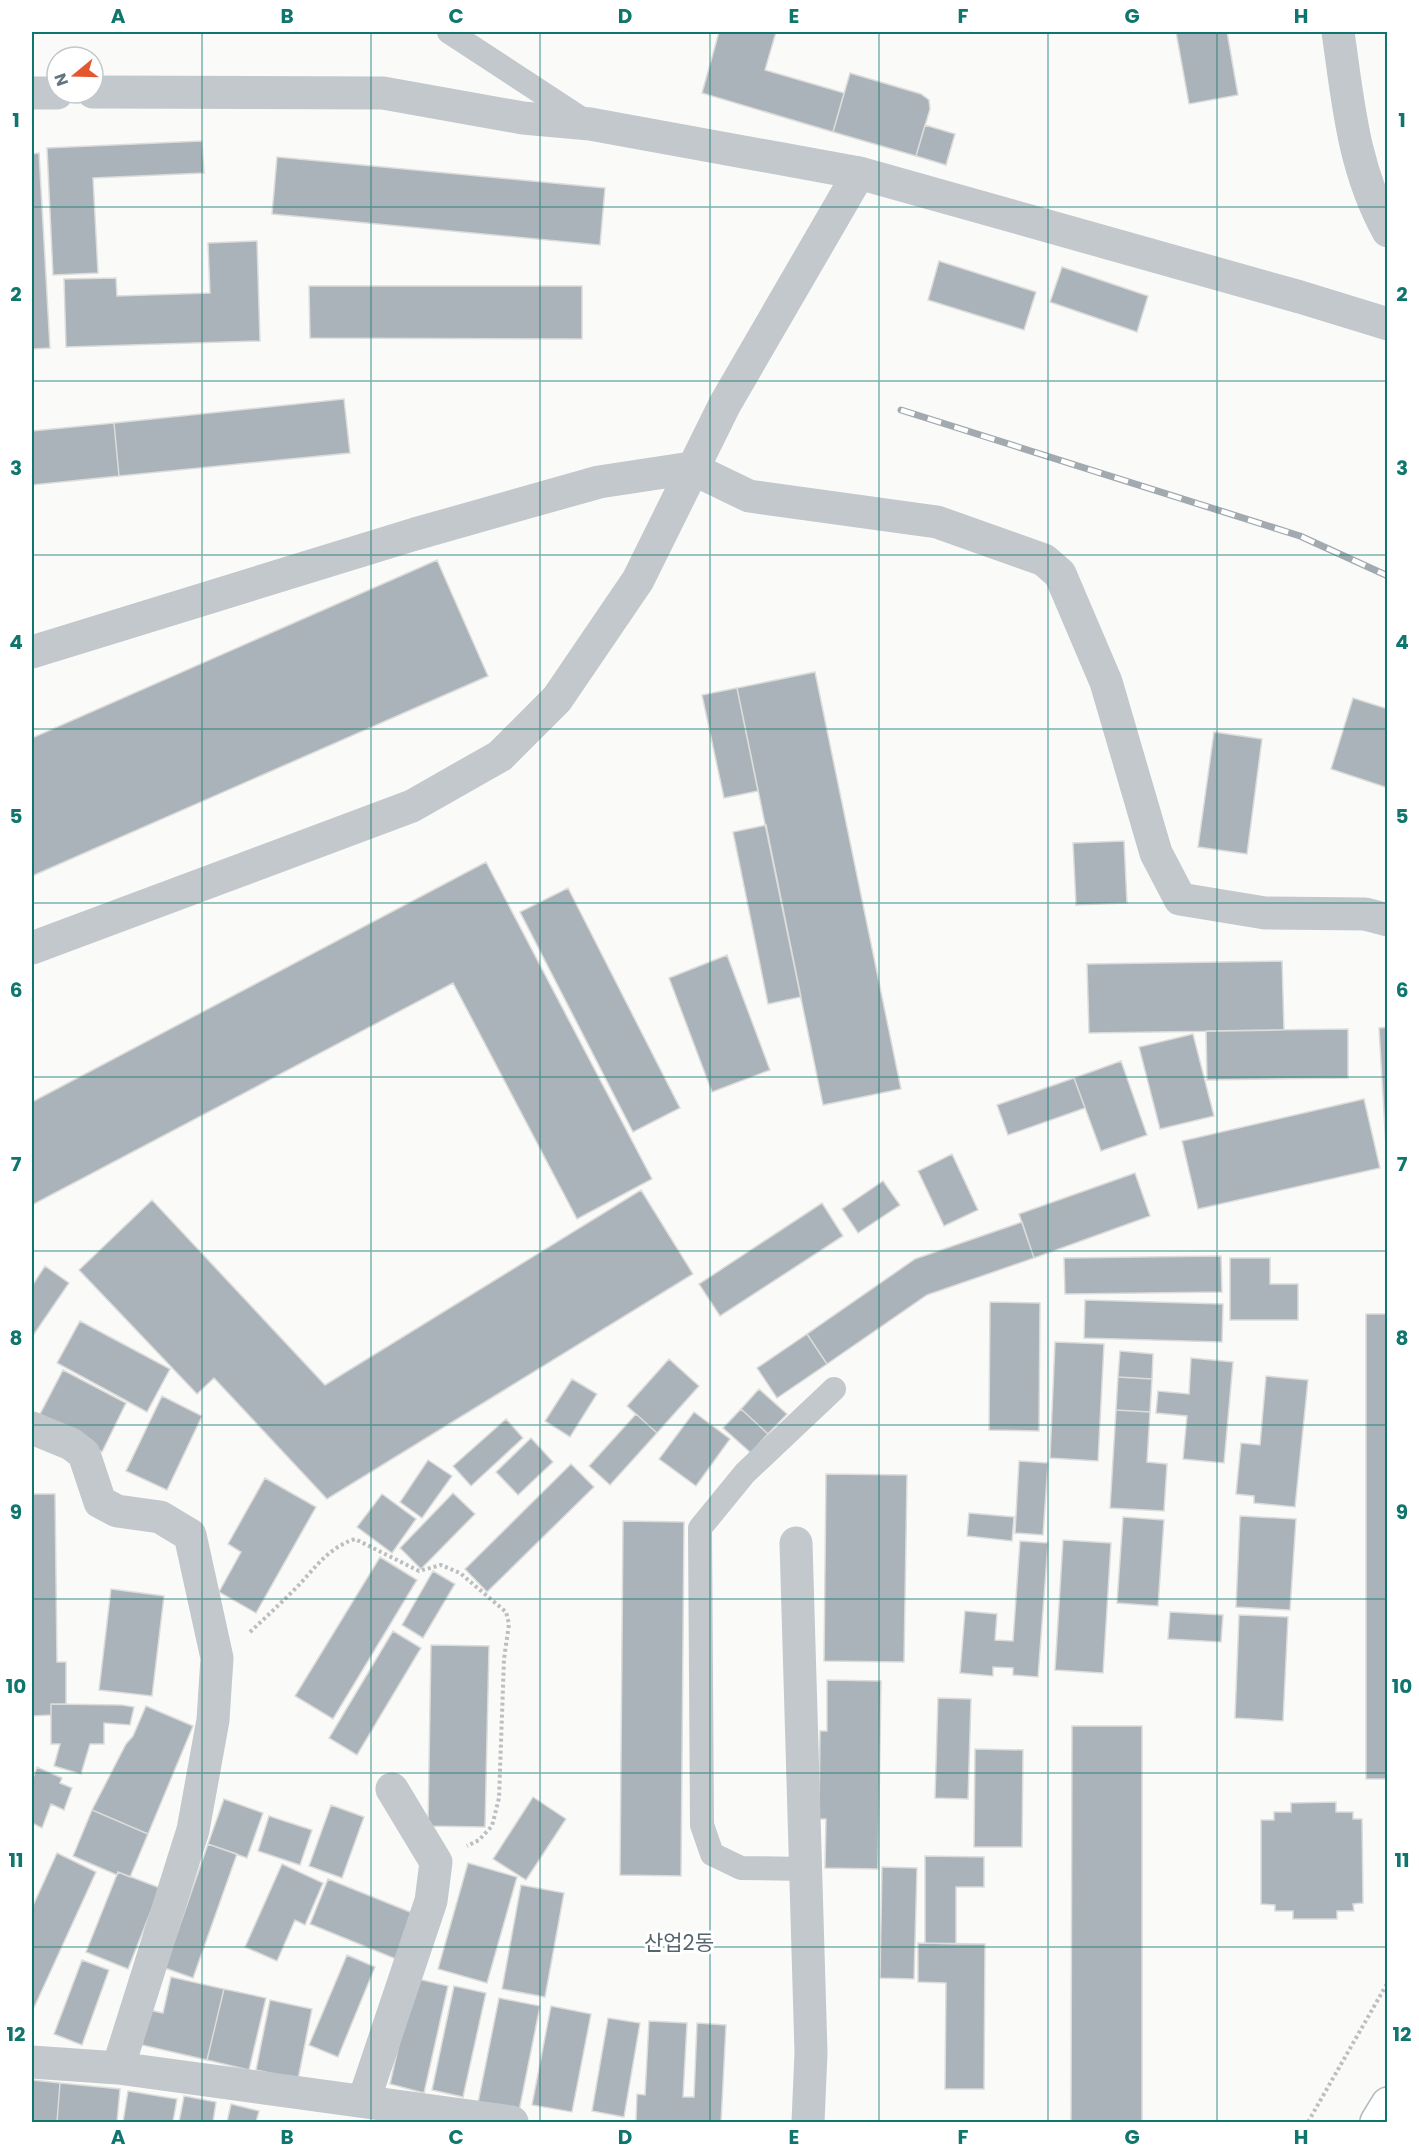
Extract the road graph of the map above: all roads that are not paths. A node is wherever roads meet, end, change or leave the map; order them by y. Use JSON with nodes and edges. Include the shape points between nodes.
{"nodes":[{"id":1,"x":449,"y":32,"type":"edge"},
{"id":2,"x":1338,"y":32,"type":"edge"},
{"id":3,"x":105,"y":92,"type":"edge"},
{"id":4,"x":590,"y":124,"type":"junction"},
{"id":5,"x":859,"y":173,"type":"junction"},
{"id":6,"x":1388,"y":231,"type":"edge"},
{"id":7,"x":1388,"y":324,"type":"edge"},
{"id":8,"x":691,"y":468,"type":"junction"},
{"id":9,"x":32,"y":652,"type":"edge"},
{"id":10,"x":1388,"y":920,"type":"edge"},
{"id":11,"x":32,"y":948,"type":"edge"},
{"id":12,"x":834,"y":1389,"type":"dead end"},
{"id":13,"x":32,"y":1428,"type":"edge"},
{"id":14,"x":796,"y":1542,"type":"dead end"},
{"id":15,"x":392,"y":1789,"type":"dead end"},
{"id":16,"x":806,"y":1869,"type":"junction"},
{"id":17,"x":32,"y":2062,"type":"edge"},
{"id":18,"x":118,"y":2068,"type":"junction"},
{"id":19,"x":364,"y":2100,"type":"junction"},
{"id":20,"x":1388,"y":2104,"type":"edge"},
{"id":21,"x":512,"y":2122,"type":"edge"},
{"id":22,"x":808,"y":2122,"type":"edge"},
{"id":23,"x":1377,"y":2122,"type":"edge"}],
"edges":[{"from":1,"to":4,"type":"lane"},
{"from":2,"to":6,"type":"street","via":[[1362,177]]},
{"from":3,"to":4,"type":"street","via":[[383,93],[523,118]]},
{"from":4,"to":5,"type":"street"},
{"from":5,"to":7,"type":"street"},
{"from":5,"to":8,"type":"street"},
{"from":8,"to":9,"type":"street","via":[[599,482],[415,534]]},
{"from":8,"to":10,"type":"street","via":[[749,496],[937,522],[1044,560],[1060,574],[1106,682],[1156,853],[1180,899],[1265,913],[1365,914]]},
{"from":8,"to":11,"type":"street","via":[[638,580],[557,699],[501,756],[412,806]]},
{"from":12,"to":16,"type":"lane","via":[[745,1473],[700,1528],[702,1825],[712,1854],[741,1868]]},
{"from":13,"to":18,"type":"street","via":[[71,1444],[84,1454],[100,1502],[117,1510],[160,1517],[190,1535],[216,1658],[213,1720],[193,1830]]},
{"from":14,"to":16,"type":"street"},
{"from":15,"to":19,"type":"street","via":[[436,1862],[431,1901]]},
{"from":16,"to":22,"type":"street","via":[[811,2053]]},
{"from":17,"to":18,"type":"street"},
{"from":18,"to":19,"type":"street"},
{"from":19,"to":21,"type":"street","via":[[407,2110]]},
{"from":20,"to":23,"type":"main road"}]}
